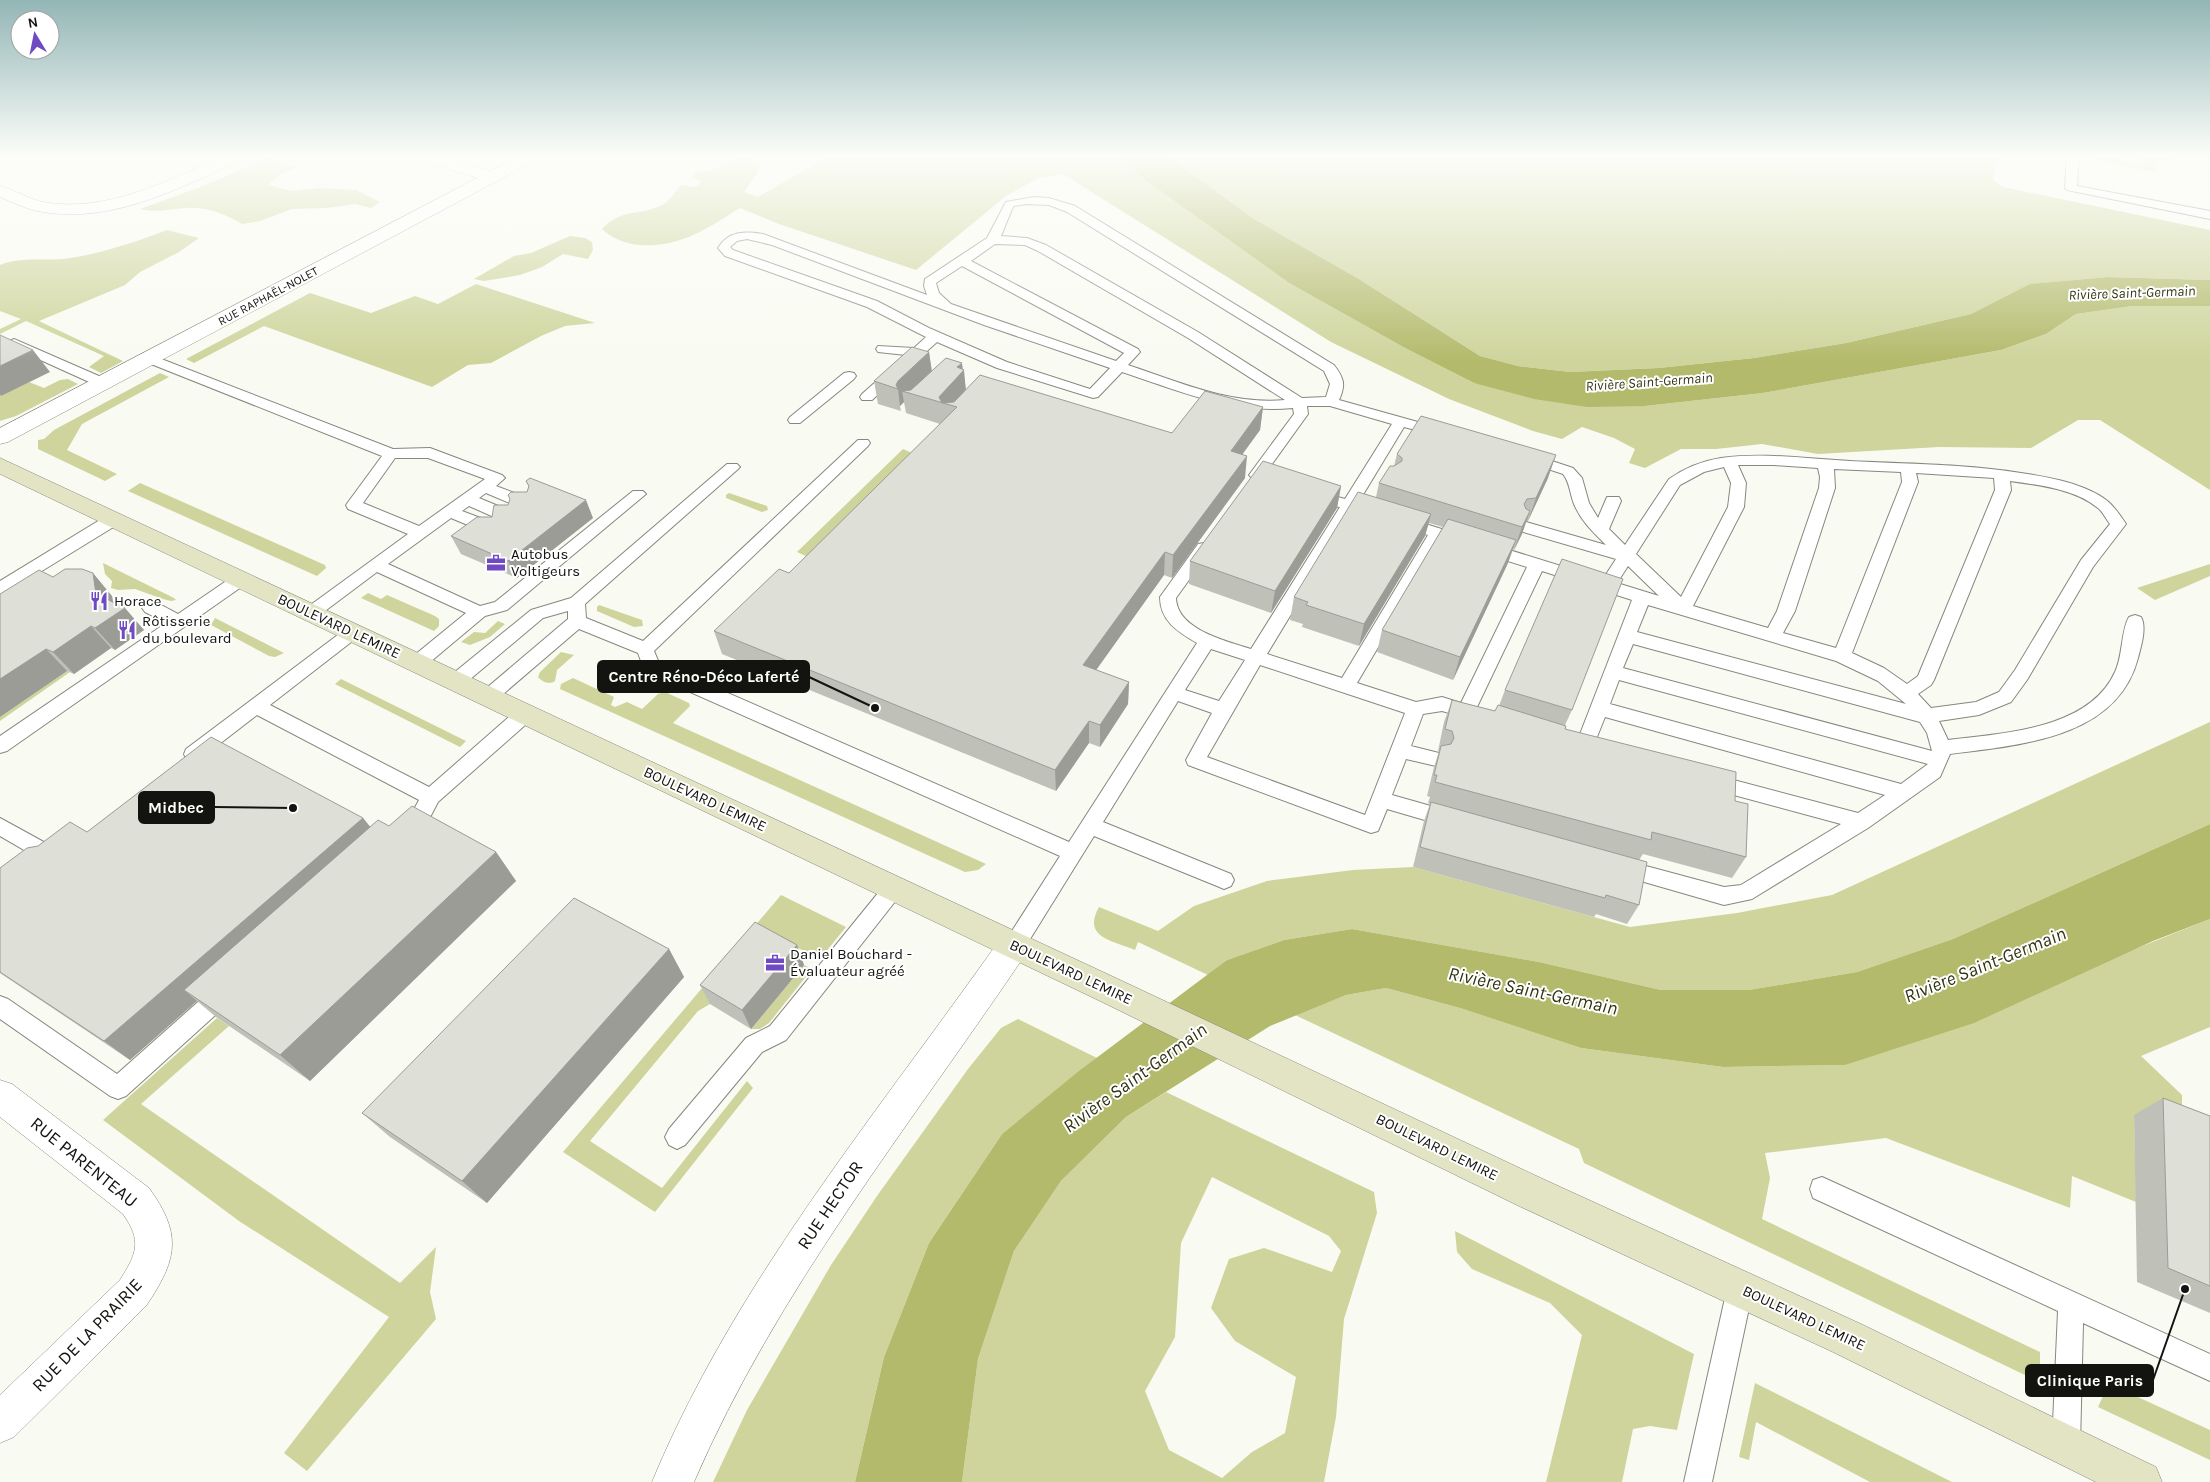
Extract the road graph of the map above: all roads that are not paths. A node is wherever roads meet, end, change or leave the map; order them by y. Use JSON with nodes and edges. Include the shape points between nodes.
{"nodes":[{"id":1,"x":405,"y":223,"type":"edge"},
{"id":2,"x":1001,"y":223,"type":"edge"},
{"id":3,"x":1094,"y":223,"type":"edge"},
{"id":4,"x":993,"y":239,"type":"junction"},
{"id":5,"x":961,"y":261,"type":"junction"},
{"id":6,"x":946,"y":306,"type":"junction"},
{"id":7,"x":936,"y":336,"type":"junction"},
{"id":8,"x":883,"y":349,"type":"dead end"},
{"id":9,"x":0,"y":350,"type":"edge"},
{"id":10,"x":968,"y":350,"type":"junction"},
{"id":11,"x":917,"y":352,"type":"junction"},
{"id":12,"x":151,"y":359,"type":"junction"},
{"id":13,"x":954,"y":363,"type":"edge"},
{"id":14,"x":1002,"y":365,"type":"junction"},
{"id":15,"x":1119,"y":366,"type":"junction"},
{"id":16,"x":849,"y":376,"type":"dead end"},
{"id":17,"x":989,"y":379,"type":"edge"},
{"id":18,"x":103,"y":383,"type":"junction"},
{"id":19,"x":867,"y":397,"type":"dead end"},
{"id":20,"x":1298,"y":402,"type":"junction"},
{"id":21,"x":1331,"y":402,"type":"junction"},
{"id":22,"x":796,"y":420,"type":"dead end"},
{"id":23,"x":1400,"y":422,"type":"junction"},
{"id":24,"x":0,"y":437,"type":"edge"},
{"id":25,"x":1454,"y":437,"type":"edge"},
{"id":26,"x":863,"y":443,"type":"dead end"},
{"id":27,"x":391,"y":454,"type":"junction"},
{"id":28,"x":1512,"y":454,"type":"edge"},
{"id":29,"x":1728,"y":462,"type":"junction"},
{"id":30,"x":0,"y":465,"type":"edge"},
{"id":31,"x":1824,"y":465,"type":"junction"},
{"id":32,"x":732,"y":466,"type":"dead end"},
{"id":33,"x":1908,"y":469,"type":"junction"},
{"id":34,"x":2000,"y":474,"type":"junction"},
{"id":35,"x":1256,"y":475,"type":"junction"},
{"id":36,"x":1275,"y":481,"type":"edge"},
{"id":37,"x":484,"y":487,"type":"junction"},
{"id":38,"x":1246,"y":490,"type":"edge"},
{"id":39,"x":638,"y":494,"type":"dead end"},
{"id":40,"x":1321,"y":496,"type":"edge"},
{"id":41,"x":467,"y":499,"type":"junction"},
{"id":42,"x":1613,"y":501,"type":"dead end"},
{"id":43,"x":527,"y":504,"type":"edge"},
{"id":44,"x":1348,"y":505,"type":"junction"},
{"id":45,"x":450,"y":512,"type":"junction"},
{"id":46,"x":509,"y":517,"type":"edge"},
{"id":47,"x":114,"y":519,"type":"junction"},
{"id":48,"x":1526,"y":527,"type":"edge"},
{"id":49,"x":493,"y":529,"type":"edge"},
{"id":50,"x":1600,"y":530,"type":"junction"},
{"id":51,"x":1437,"y":532,"type":"junction"},
{"id":52,"x":420,"y":533,"type":"junction"},
{"id":53,"x":1212,"y":536,"type":"edge"},
{"id":54,"x":1626,"y":556,"type":"junction"},
{"id":55,"x":1537,"y":564,"type":"junction"},
{"id":56,"x":376,"y":565,"type":"junction"},
{"id":57,"x":241,"y":580,"type":"junction"},
{"id":58,"x":1607,"y":586,"type":"junction"},
{"id":59,"x":0,"y":589,"type":"edge"},
{"id":60,"x":1642,"y":597,"type":"junction"},
{"id":61,"x":577,"y":602,"type":"junction"},
{"id":62,"x":151,"y":608,"type":"dead end"},
{"id":63,"x":1683,"y":609,"type":"junction"},
{"id":64,"x":311,"y":612,"type":"junction"},
{"id":65,"x":479,"y":612,"type":"junction"},
{"id":66,"x":577,"y":621,"type":"junction"},
{"id":67,"x":2135,"y":621,"type":"dead end"},
{"id":68,"x":179,"y":622,"type":"junction"},
{"id":69,"x":353,"y":632,"type":"junction"},
{"id":70,"x":1626,"y":636,"type":"junction"},
{"id":71,"x":1773,"y":636,"type":"junction"},
{"id":72,"x":1207,"y":641,"type":"junction"},
{"id":73,"x":645,"y":649,"type":"junction"},
{"id":74,"x":1842,"y":656,"type":"junction"},
{"id":75,"x":1256,"y":657,"type":"junction"},
{"id":76,"x":418,"y":663,"type":"junction"},
{"id":77,"x":1612,"y":672,"type":"junction"},
{"id":78,"x":456,"y":681,"type":"junction"},
{"id":79,"x":1346,"y":686,"type":"junction"},
{"id":80,"x":1175,"y":693,"type":"junction"},
{"id":81,"x":1906,"y":694,"type":"junction"},
{"id":82,"x":489,"y":696,"type":"junction"},
{"id":83,"x":255,"y":706,"type":"junction"},
{"id":84,"x":1599,"y":708,"type":"junction"},
{"id":85,"x":1416,"y":709,"type":"junction"},
{"id":86,"x":1223,"y":710,"type":"junction"},
{"id":87,"x":1466,"y":711,"type":"junction"},
{"id":88,"x":525,"y":714,"type":"junction"},
{"id":89,"x":1925,"y":716,"type":"junction"},
{"id":90,"x":1493,"y":720,"type":"edge"},
{"id":91,"x":0,"y":746,"type":"edge"},
{"id":92,"x":1400,"y":750,"type":"junction"},
{"id":93,"x":1603,"y":752,"type":"edge"},
{"id":94,"x":1940,"y":754,"type":"junction"},
{"id":95,"x":1436,"y":758,"type":"edge"},
{"id":96,"x":178,"y":765,"type":"edge"},
{"id":97,"x":1689,"y":776,"type":"edge"},
{"id":98,"x":1903,"y":792,"type":"junction"},
{"id":99,"x":431,"y":797,"type":"junction"},
{"id":100,"x":1381,"y":800,"type":"junction"},
{"id":101,"x":1860,"y":822,"type":"junction"},
{"id":102,"x":1466,"y":824,"type":"edge"},
{"id":103,"x":0,"y":826,"type":"edge"},
{"id":104,"x":1092,"y":826,"type":"junction"},
{"id":105,"x":389,"y":846,"type":"edge"},
{"id":106,"x":69,"y":847,"type":"edge"},
{"id":107,"x":1074,"y":853,"type":"junction"},
{"id":108,"x":1600,"y":861,"type":"edge"},
{"id":109,"x":1224,"y":880,"type":"dead end"},
{"id":110,"x":894,"y":888,"type":"junction"},
{"id":111,"x":1014,"y":945,"type":"junction"},
{"id":112,"x":243,"y":977,"type":"edge"},
{"id":113,"x":0,"y":1006,"type":"edge"},
{"id":114,"x":0,"y":1096,"type":"edge"},
{"id":115,"x":677,"y":1137,"type":"dead end"},
{"id":116,"x":1822,"y":1189,"type":"dead end"},
{"id":117,"x":154,"y":1238,"type":"joint"},
{"id":118,"x":1740,"y":1289,"type":"junction"},
{"id":119,"x":2071,"y":1304,"type":"junction"},
{"id":120,"x":2210,"y":1368,"type":"edge"},
{"id":121,"x":0,"y":1423,"type":"edge"},
{"id":122,"x":2066,"y":1445,"type":"junction"},
{"id":123,"x":673,"y":1482,"type":"edge"},
{"id":124,"x":1698,"y":1482,"type":"edge"},
{"id":125,"x":2142,"y":1482,"type":"edge"}],
"edges":[{"from":1,"to":12,"type":"street","name":"RUE RAPHAËL-NOLET"},
{"from":2,"to":4,"type":"lane"},
{"from":3,"to":21,"type":"lane","via":[[1329,368],[1337,378],[1338,388]]},
{"from":4,"to":5,"type":"lane"},
{"from":4,"to":20,"type":"lane","via":[[1027,242],[1042,248],[1193,335]]},
{"from":5,"to":6,"type":"lane","via":[[930,282],[933,297]]},
{"from":5,"to":15,"type":"lane","via":[[1133,352]]},
{"from":6,"to":7,"type":"lane","via":[[760,237],[740,236],[724,248],[729,253],[872,304]]},
{"from":6,"to":15,"type":"lane","via":[[1026,337]]},
{"from":7,"to":10,"type":"lane"},
{"from":7,"to":11,"type":"lane"},
{"from":8,"to":11,"type":"lane"},
{"from":9,"to":18,"type":"lane","via":[[14,343]]},
{"from":10,"to":13,"type":"lane"},
{"from":10,"to":14,"type":"lane"},
{"from":11,"to":19,"type":"lane"},
{"from":12,"to":18,"type":"street","name":"RUE RAPHAËL-NOLET"},
{"from":12,"to":27,"type":"lane"},
{"from":14,"to":15,"type":"lane","via":[[1094,394]]},
{"from":14,"to":17,"type":"lane"},
{"from":15,"to":20,"type":"lane","via":[[1226,401],[1256,405]]},
{"from":16,"to":22,"type":"lane"},
{"from":18,"to":24,"type":"street","name":"RUE RAPHAËL-NOLET"},
{"from":20,"to":21,"type":"lane"},
{"from":20,"to":35,"type":"lane","via":[[1301,414]]},
{"from":21,"to":23,"type":"lane"},
{"from":23,"to":25,"type":"lane"},
{"from":23,"to":44,"type":"lane","via":[[1374,478]]},
{"from":26,"to":73,"type":"lane"},
{"from":27,"to":37,"type":"lane","via":[[430,453],[497,478]]},
{"from":27,"to":52,"type":"lane","via":[[354,505]]},
{"from":28,"to":50,"type":"lane","via":[[1568,471],[1574,478],[1587,515]]},
{"from":29,"to":31,"type":"lane","via":[[1775,460]]},
{"from":29,"to":54,"type":"lane","via":[[1702,466],[1674,482]]},
{"from":29,"to":63,"type":"lane","via":[[1739,482],[1736,507]]},
{"from":30,"to":47,"type":"main road","name":"BOULEVARD LEMIRE"},
{"from":31,"to":33,"type":"lane"},
{"from":31,"to":71,"type":"lane","via":[[1827,488],[1786,611]]},
{"from":32,"to":61,"type":"lane"},
{"from":33,"to":34,"type":"lane"},
{"from":33,"to":74,"type":"lane","via":[[1910,482]]},
{"from":34,"to":81,"type":"lane","via":[[2003,490],[1925,680]]},
{"from":34,"to":89,"type":"lane","via":[[2076,490],[2107,508],[2117,518],[2118,524],[2087,564],[2005,697],[1979,708]]},
{"from":35,"to":36,"type":"lane"},
{"from":35,"to":38,"type":"lane"},
{"from":37,"to":41,"type":"lane"},
{"from":37,"to":43,"type":"lane"},
{"from":39,"to":65,"type":"lane","via":[[501,606]]},
{"from":40,"to":44,"type":"lane"},
{"from":41,"to":45,"type":"lane"},
{"from":41,"to":46,"type":"lane"},
{"from":42,"to":50,"type":"lane"},
{"from":44,"to":51,"type":"lane"},
{"from":44,"to":75,"type":"lane"},
{"from":45,"to":49,"type":"lane"},
{"from":45,"to":52,"type":"lane"},
{"from":47,"to":57,"type":"main road","name":"BOULEVARD LEMIRE"},
{"from":47,"to":59,"type":"lane"},
{"from":48,"to":54,"type":"lane"},
{"from":50,"to":54,"type":"lane"},
{"from":51,"to":55,"type":"lane"},
{"from":51,"to":79,"type":"lane"},
{"from":52,"to":56,"type":"lane"},
{"from":53,"to":72,"type":"lane","via":[[1168,597],[1167,605],[1177,620]]},
{"from":54,"to":58,"type":"lane"},
{"from":54,"to":63,"type":"lane"},
{"from":55,"to":58,"type":"lane"},
{"from":55,"to":87,"type":"lane"},
{"from":56,"to":64,"type":"lane"},
{"from":56,"to":65,"type":"lane"},
{"from":57,"to":64,"type":"main road","name":"BOULEVARD LEMIRE"},
{"from":57,"to":68,"type":"lane"},
{"from":58,"to":60,"type":"lane"},
{"from":60,"to":63,"type":"lane"},
{"from":60,"to":70,"type":"lane"},
{"from":61,"to":66,"type":"lane"},
{"from":61,"to":78,"type":"lane","via":[[537,614]]},
{"from":62,"to":68,"type":"lane"},
{"from":63,"to":71,"type":"lane"},
{"from":64,"to":69,"type":"main road","name":"BOULEVARD LEMIRE"},
{"from":65,"to":76,"type":"lane"},
{"from":66,"to":73,"type":"lane"},
{"from":66,"to":82,"type":"lane"},
{"from":67,"to":94,"type":"lane","via":[[2133,643],[2122,677],[2097,709],[2068,724],[2030,735]]},
{"from":68,"to":91,"type":"lane"},
{"from":69,"to":76,"type":"main road","name":"BOULEVARD LEMIRE"},
{"from":69,"to":83,"type":"lane"},
{"from":70,"to":77,"type":"lane"},
{"from":70,"to":89,"type":"lane"},
{"from":71,"to":74,"type":"lane"},
{"from":72,"to":75,"type":"lane"},
{"from":72,"to":80,"type":"lane"},
{"from":73,"to":107,"type":"lane","via":[[651,666]]},
{"from":74,"to":81,"type":"lane","via":[[1896,684]]},
{"from":75,"to":79,"type":"lane"},
{"from":75,"to":86,"type":"lane"},
{"from":76,"to":78,"type":"main road","name":"BOULEVARD LEMIRE"},
{"from":77,"to":84,"type":"lane"},
{"from":77,"to":94,"type":"lane"},
{"from":78,"to":82,"type":"main road","name":"BOULEVARD LEMIRE"},
{"from":79,"to":85,"type":"lane"},
{"from":80,"to":86,"type":"lane"},
{"from":80,"to":104,"type":"lane"},
{"from":81,"to":89,"type":"lane"},
{"from":82,"to":88,"type":"main road","name":"BOULEVARD LEMIRE"},
{"from":83,"to":96,"type":"lane"},
{"from":83,"to":99,"type":"lane"},
{"from":84,"to":93,"type":"lane","via":[[1575,744]]},
{"from":84,"to":98,"type":"lane"},
{"from":85,"to":87,"type":"lane","via":[[1442,704]]},
{"from":85,"to":92,"type":"lane"},
{"from":86,"to":100,"type":"lane","via":[[1195,760],[1371,825]]},
{"from":87,"to":90,"type":"lane"},
{"from":88,"to":99,"type":"lane"},
{"from":88,"to":110,"type":"main road","name":"BOULEVARD LEMIRE"},
{"from":89,"to":94,"type":"lane","via":[[1939,739]]},
{"from":92,"to":95,"type":"lane"},
{"from":92,"to":100,"type":"lane"},
{"from":94,"to":98,"type":"lane","via":[[1933,772]]},
{"from":97,"to":101,"type":"lane"},
{"from":98,"to":101,"type":"lane"},
{"from":99,"to":105,"type":"lane","via":[[418,819]]},
{"from":100,"to":102,"type":"lane"},
{"from":101,"to":108,"type":"lane","via":[[1745,893],[1735,896],[1724,896]]},
{"from":103,"to":106,"type":"lane","via":[[40,861],[54,859]]},
{"from":104,"to":107,"type":"lane"},
{"from":104,"to":109,"type":"lane"},
{"from":107,"to":111,"type":"lane"},
{"from":110,"to":111,"type":"main road","name":"BOULEVARD LEMIRE"},
{"from":110,"to":115,"type":"lane","via":[[778,1033],[754,1045]]},
{"from":111,"to":118,"type":"main road","name":"BOULEVARD LEMIRE"},
{"from":111,"to":123,"type":"street","name":"RUE HECTOR","via":[[780,1280],[720,1382]]},
{"from":112,"to":113,"type":"lane","via":[[118,1088]]},
{"from":114,"to":117,"type":"street","name":"RUE PARENTEAU","via":[[136,1201],[149,1217]]},
{"from":116,"to":119,"type":"lane"},
{"from":117,"to":121,"type":"street","name":"RUE DE LA PRAIRIE","via":[[155,1252],[147,1272],[132,1293]]},
{"from":118,"to":122,"type":"main road","name":"BOULEVARD LEMIRE"},
{"from":118,"to":124,"type":"lane"},
{"from":119,"to":120,"type":"lane"},
{"from":119,"to":122,"type":"lane"},
{"from":122,"to":125,"type":"main road","name":"BOULEVARD LEMIRE"}]}
